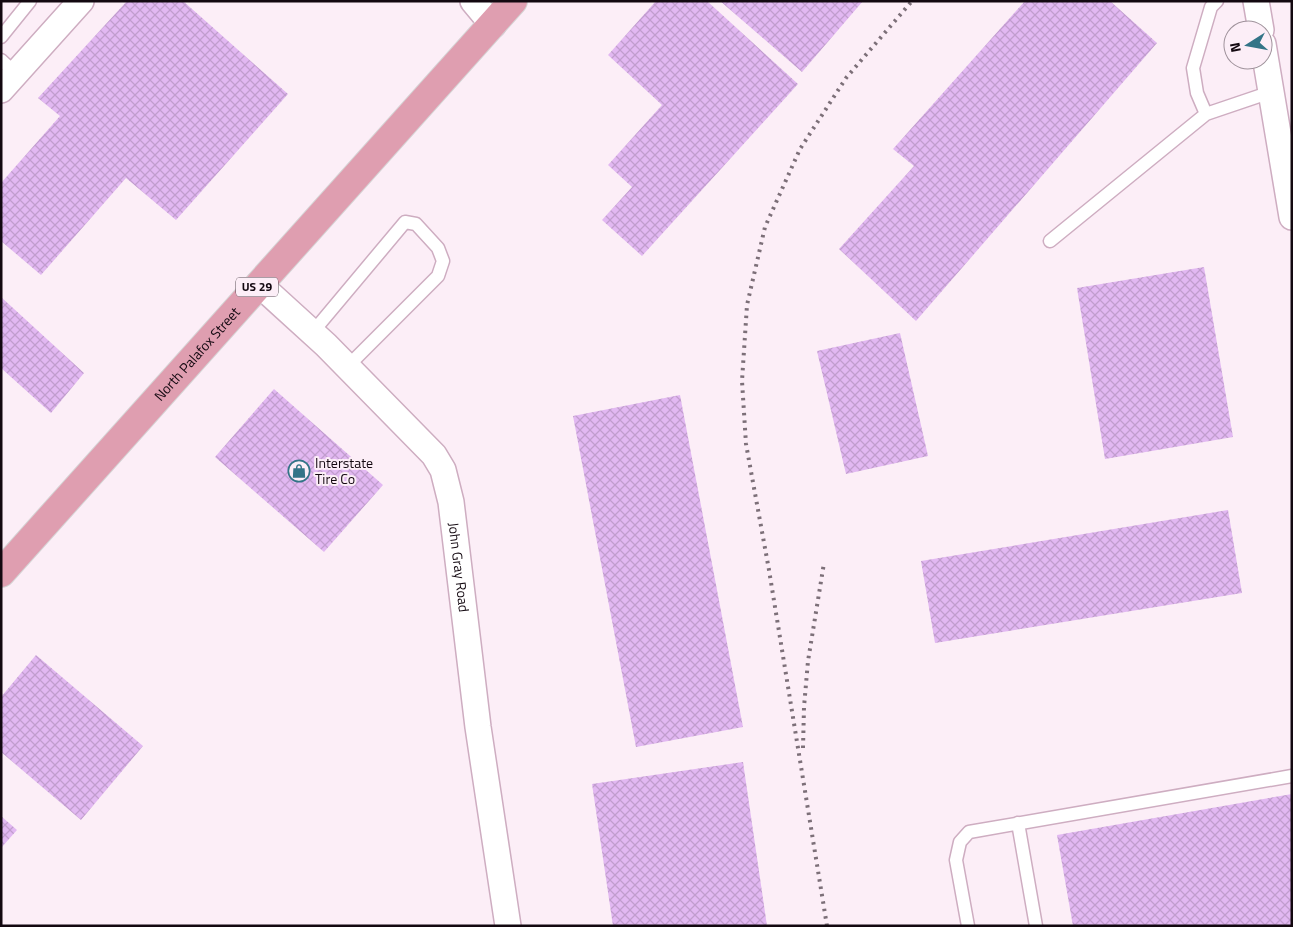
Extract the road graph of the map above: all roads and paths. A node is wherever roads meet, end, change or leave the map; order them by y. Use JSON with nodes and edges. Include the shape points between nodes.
{"nodes":[{"id":1,"x":30,"y":1,"type":"edge"},
{"id":2,"x":81,"y":1,"type":"edge"},
{"id":3,"x":473,"y":1,"type":"edge"},
{"id":4,"x":513,"y":1,"type":"edge"},
{"id":5,"x":1217,"y":1,"type":"edge"},
{"id":6,"x":1256,"y":1,"type":"edge"},
{"id":7,"x":1259,"y":20,"type":"edge"},
{"id":8,"x":492,"y":25,"type":"junction"},
{"id":9,"x":1,"y":37,"type":"edge"},
{"id":10,"x":1267,"y":70,"type":"edge"},
{"id":11,"x":6,"y":75,"type":"edge"},
{"id":12,"x":1271,"y":92,"type":"junction"},
{"id":13,"x":1206,"y":114,"type":"junction"},
{"id":14,"x":1285,"y":137,"type":"edge"},
{"id":15,"x":1292,"y":217,"type":"edge"},
{"id":16,"x":1050,"y":241,"type":"dead end"},
{"id":17,"x":259,"y":284,"type":"junction"},
{"id":18,"x":312,"y":333,"type":"junction"},
{"id":19,"x":347,"y":367,"type":"junction"},
{"id":20,"x":1,"y":573,"type":"edge"},
{"id":21,"x":1292,"y":776,"type":"edge"},
{"id":22,"x":1018,"y":823,"type":"junction"},
{"id":23,"x":508,"y":926,"type":"edge"},
{"id":24,"x":968,"y":926,"type":"edge"},
{"id":25,"x":1036,"y":926,"type":"edge"}],
"edges":[{"from":1,"to":9,"type":"lane"},
{"from":2,"to":11,"type":"street"},
{"from":3,"to":8,"type":"street"},
{"from":4,"to":8,"type":"main road","name":"North Palafox Street","number":"US 29"},
{"from":5,"to":13,"type":"lane","via":[[1211,7],[1193,68],[1197,93]]},
{"from":6,"to":7,"type":"street"},
{"from":8,"to":17,"type":"main road","name":"North Palafox Street","number":"US 29"},
{"from":10,"to":12,"type":"street"},
{"from":12,"to":13,"type":"lane"},
{"from":12,"to":14,"type":"street"},
{"from":13,"to":16,"type":"lane"},
{"from":14,"to":15,"type":"street"},
{"from":17,"to":18,"type":"street","name":"John Gray Road"},
{"from":17,"to":20,"type":"main road","name":"North Palafox Street","number":"US 29"},
{"from":18,"to":19,"type":"street","name":"John Gray Road"},
{"from":18,"to":19,"type":"lane","via":[[405,222],[416,224],[438,248],[443,261],[438,276]]},
{"from":19,"to":23,"type":"street","name":"John Gray Road","via":[[434,455],[442,470],[451,502],[478,727]]},
{"from":21,"to":22,"type":"lane"},
{"from":22,"to":24,"type":"lane","via":[[969,832],[960,842],[956,860]]},
{"from":22,"to":25,"type":"lane"}]}
